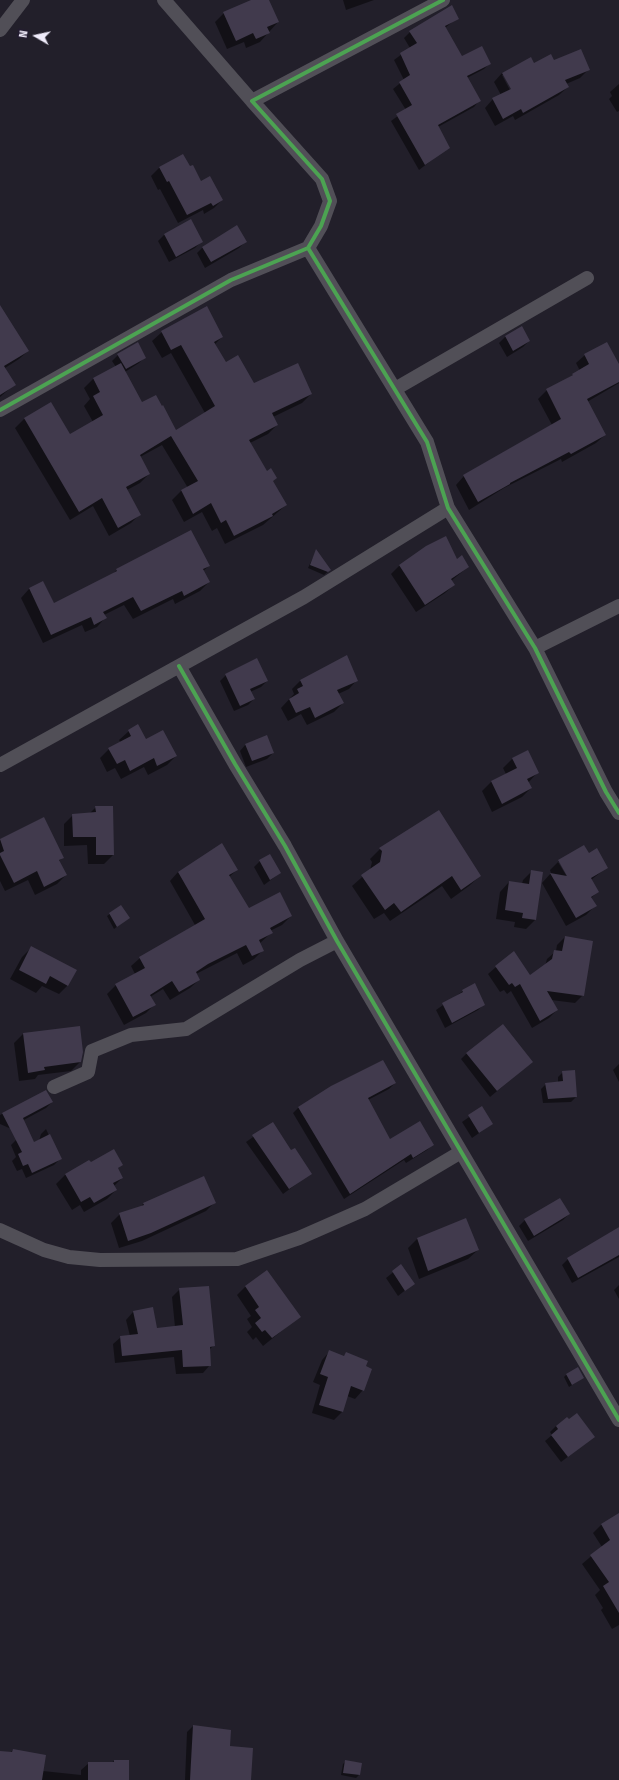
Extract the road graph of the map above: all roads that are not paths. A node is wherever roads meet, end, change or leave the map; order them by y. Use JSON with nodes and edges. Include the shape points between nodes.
{"nodes":[{"id":1,"x":24,"y":0,"type":"edge"},
{"id":2,"x":164,"y":0,"type":"edge"},
{"id":3,"x":443,"y":0,"type":"edge"},
{"id":4,"x":0,"y":30,"type":"edge"},
{"id":5,"x":252,"y":101,"type":"junction"},
{"id":6,"x":308,"y":248,"type":"junction"},
{"id":7,"x":587,"y":278,"type":"dead end"},
{"id":8,"x":395,"y":388,"type":"junction"},
{"id":9,"x":0,"y":410,"type":"edge"},
{"id":10,"x":448,"y":508,"type":"junction"},
{"id":11,"x":619,"y":606,"type":"edge"},
{"id":12,"x":535,"y":648,"type":"junction"},
{"id":13,"x":179,"y":666,"type":"junction"},
{"id":14,"x":0,"y":765,"type":"edge"},
{"id":15,"x":619,"y":813,"type":"edge"},
{"id":16,"x":337,"y":941,"type":"junction"},
{"id":17,"x":54,"y":1087,"type":"dead end"},
{"id":18,"x":462,"y":1152,"type":"junction"},
{"id":19,"x":0,"y":1230,"type":"edge"},
{"id":20,"x":619,"y":1420,"type":"edge"}],
"edges":[{"from":1,"to":4,"type":"street"},
{"from":2,"to":5,"type":"street"},
{"from":3,"to":5,"type":"street"},
{"from":5,"to":6,"type":"street","via":[[322,179],[330,201],[321,226]]},
{"from":6,"to":8,"type":"street"},
{"from":6,"to":9,"type":"street","via":[[231,280]]},
{"from":7,"to":8,"type":"street"},
{"from":8,"to":10,"type":"street","via":[[427,442]]},
{"from":10,"to":12,"type":"street"},
{"from":10,"to":13,"type":"street","via":[[304,597]]},
{"from":11,"to":12,"type":"street"},
{"from":12,"to":15,"type":"street","via":[[606,792]]},
{"from":13,"to":14,"type":"street"},
{"from":13,"to":16,"type":"street","via":[[234,764],[285,846]]},
{"from":16,"to":17,"type":"street","via":[[300,960],[186,1029],[131,1035],[92,1051],[88,1072]]},
{"from":16,"to":18,"type":"street"},
{"from":18,"to":19,"type":"street","via":[[365,1209],[299,1238],[237,1259],[100,1260],[69,1257],[44,1250]]},
{"from":18,"to":20,"type":"street"}]}
